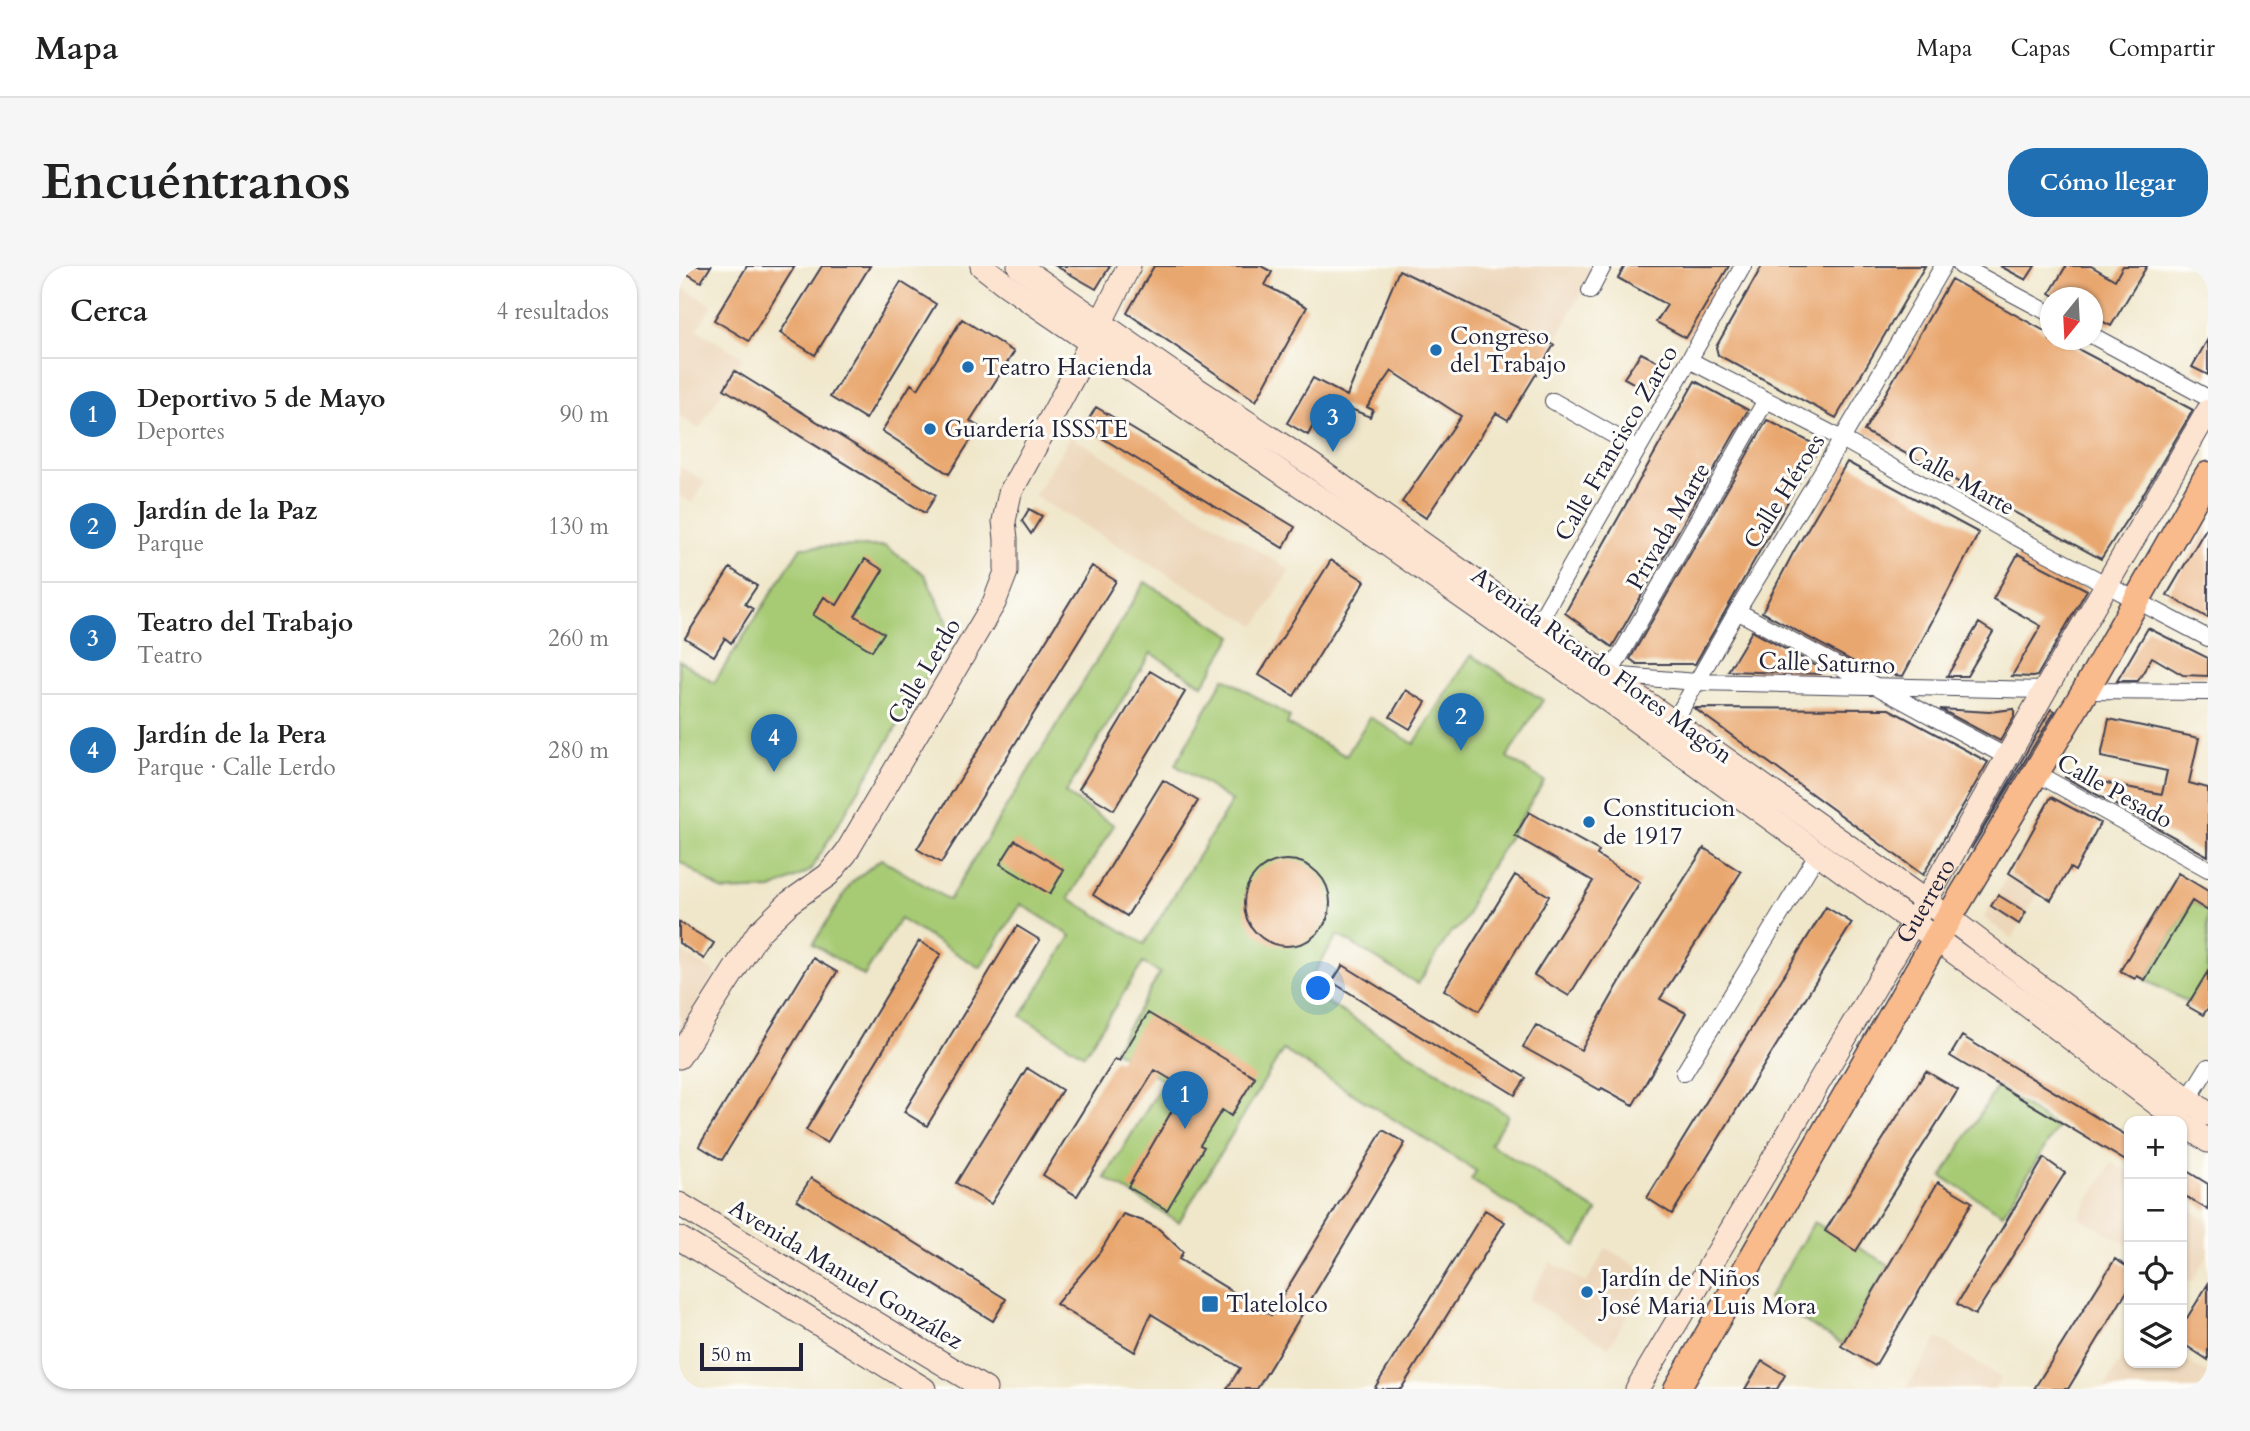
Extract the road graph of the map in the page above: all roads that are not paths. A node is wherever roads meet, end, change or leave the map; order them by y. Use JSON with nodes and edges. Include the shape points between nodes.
{"nodes":[{"id":1,"x":982,"y":266,"type":"edge"},
{"id":2,"x":1019,"y":266,"type":"edge"},
{"id":3,"x":1129,"y":266,"type":"edge"},
{"id":4,"x":1603,"y":266,"type":"edge"},
{"id":5,"x":1743,"y":266,"type":"edge"},
{"id":6,"x":1943,"y":266,"type":"edge"},
{"id":7,"x":1961,"y":266,"type":"edge"},
{"id":8,"x":1590,"y":291,"type":"dead end"},
{"id":9,"x":2040,"y":309,"type":"edge"},
{"id":10,"x":1095,"y":332,"type":"junction"},
{"id":11,"x":2103,"y":342,"type":"edge"},
{"id":12,"x":1691,"y":361,"type":"junction"},
{"id":13,"x":2208,"y":398,"type":"edge"},
{"id":14,"x":1766,"y":400,"type":"junction"},
{"id":15,"x":1553,"y":401,"type":"dead end"},
{"id":16,"x":2208,"y":411,"type":"edge"},
{"id":17,"x":1842,"y":439,"type":"junction"},
{"id":18,"x":1638,"y":449,"type":"junction"},
{"id":19,"x":2208,"y":475,"type":"edge"},
{"id":20,"x":2107,"y":585,"type":"junction"},
{"id":21,"x":2137,"y":601,"type":"junction"},
{"id":22,"x":1737,"y":611,"type":"junction"},
{"id":23,"x":1532,"y":634,"type":"junction"},
{"id":24,"x":2208,"y":638,"type":"edge"},
{"id":25,"x":1609,"y":676,"type":"junction"},
{"id":26,"x":1697,"y":682,"type":"junction"},
{"id":27,"x":1878,"y":688,"type":"junction"},
{"id":28,"x":2045,"y":690,"type":"junction"},
{"id":29,"x":2085,"y":691,"type":"junction"},
{"id":30,"x":2208,"y":692,"type":"edge"},
{"id":31,"x":1669,"y":732,"type":"junction"},
{"id":32,"x":2007,"y":757,"type":"junction"},
{"id":33,"x":2036,"y":773,"type":"junction"},
{"id":34,"x":1818,"y":853,"type":"junction"},
{"id":35,"x":2208,"y":869,"type":"edge"},
{"id":36,"x":1890,"y":877,"type":"junction"},
{"id":37,"x":1873,"y":893,"type":"junction"},
{"id":38,"x":1926,"y":901,"type":"junction"},
{"id":39,"x":1913,"y":923,"type":"junction"},
{"id":40,"x":1943,"y":929,"type":"junction"},
{"id":41,"x":679,"y":1057,"type":"edge"},
{"id":42,"x":2208,"y":1067,"type":"edge"},
{"id":43,"x":1684,"y":1073,"type":"dead end"},
{"id":44,"x":2188,"y":1108,"type":"edge"},
{"id":45,"x":2208,"y":1114,"type":"edge"},
{"id":46,"x":2208,"y":1141,"type":"edge"},
{"id":47,"x":679,"y":1204,"type":"edge"},
{"id":48,"x":679,"y":1238,"type":"edge"},
{"id":49,"x":975,"y":1386,"type":"edge"},
{"id":50,"x":924,"y":1389,"type":"edge"},
{"id":51,"x":1637,"y":1389,"type":"edge"},
{"id":52,"x":1677,"y":1389,"type":"edge"}],
"edges":[{"from":1,"to":10,"type":"main road","name":"Avenida Ricardo Flores Magón","via":[[1005,284]]},
{"from":2,"to":10,"type":"main road","name":"Avenida Ricardo Flores Magón"},
{"from":3,"to":10,"type":"main road","name":"Calle Lerdo"},
{"from":4,"to":8,"type":"street"},
{"from":5,"to":12,"type":"street","name":"Calle Francisco Zarco"},
{"from":6,"to":17,"type":"street","name":"Calle Héroes"},
{"from":7,"to":9,"type":"street"},
{"from":10,"to":23,"type":"main road","name":"Avenida Ricardo Flores Magón","via":[[1388,545]]},
{"from":10,"to":41,"type":"main road","name":"Calle Lerdo","via":[[1010,493],[1004,522],[1006,572],[970,646],[846,853],[828,875],[758,933]]},
{"from":11,"to":13,"type":"street"},
{"from":12,"to":14,"type":"street","name":"Calle Marte"},
{"from":12,"to":18,"type":"street","name":"Calle Francisco Zarco"},
{"from":14,"to":17,"type":"street","name":"Calle Marte"},
{"from":14,"to":25,"type":"street","name":"Privada Marte"},
{"from":15,"to":18,"type":"street"},
{"from":16,"to":20,"type":"main road","name":"Guerrero"},
{"from":17,"to":20,"type":"street","name":"Calle Marte"},
{"from":17,"to":22,"type":"street","name":"Calle Héroes"},
{"from":18,"to":23,"type":"street","name":"Calle Francisco Zarco"},
{"from":19,"to":21,"type":"main road","name":"Guerrero"},
{"from":20,"to":21,"type":"street","name":"Calle Marte"},
{"from":20,"to":28,"type":"main road","name":"Guerrero"},
{"from":21,"to":24,"type":"street","name":"Calle Marte"},
{"from":21,"to":29,"type":"main road","name":"Guerrero"},
{"from":22,"to":26,"type":"street","name":"Calle Héroes"},
{"from":22,"to":27,"type":"street"},
{"from":23,"to":25,"type":"main road","name":"Avenida Ricardo Flores Magón"},
{"from":23,"to":31,"type":"main road","name":"Avenida Ricardo Flores Magón"},
{"from":25,"to":26,"type":"street","name":"Calle Saturno"},
{"from":25,"to":31,"type":"main road","name":"Avenida Ricardo Flores Magón"},
{"from":26,"to":27,"type":"street","name":"Calle Saturno"},
{"from":26,"to":31,"type":"street","name":"Calle Héroes"},
{"from":27,"to":28,"type":"street","name":"Calle Saturno"},
{"from":27,"to":32,"type":"street"},
{"from":28,"to":32,"type":"main road","name":"Guerrero"},
{"from":29,"to":30,"type":"street"},
{"from":29,"to":33,"type":"main road","name":"Guerrero"},
{"from":31,"to":34,"type":"main road","name":"Avenida Ricardo Flores Magón"},
{"from":31,"to":36,"type":"main road","name":"Avenida Ricardo Flores Magón"},
{"from":32,"to":38,"type":"main road","name":"Guerrero"},
{"from":33,"to":35,"type":"street","name":"Calle Pesado"},
{"from":33,"to":40,"type":"main road","name":"Guerrero"},
{"from":34,"to":37,"type":"main road","name":"Avenida Ricardo Flores Magón"},
{"from":34,"to":43,"type":"street"},
{"from":36,"to":37,"type":"main road","via":[[1888,893]]},
{"from":36,"to":38,"type":"main road","name":"Avenida Ricardo Flores Magón"},
{"from":37,"to":39,"type":"main road","name":"Avenida Ricardo Flores Magón"},
{"from":38,"to":39,"type":"main road","name":"Guerrero"},
{"from":38,"to":40,"type":"main road","name":"Avenida Ricardo Flores Magón"},
{"from":39,"to":40,"type":"main road","name":"Avenida Ricardo Flores Magón"},
{"from":39,"to":51,"type":"main road","name":"Guerrero"},
{"from":40,"to":44,"type":"main road","name":"Avenida Ricardo Flores Magón"},
{"from":40,"to":52,"type":"main road","name":"Guerrero"},
{"from":42,"to":44,"type":"street"},
{"from":44,"to":45,"type":"main road","name":"Avenida Ricardo Flores Magón"},
{"from":44,"to":46,"type":"main road","name":"Avenida Ricardo Flores Magón"},
{"from":47,"to":49,"type":"main road","name":"Avenida Manuel González"},
{"from":48,"to":50,"type":"main road"}]}
